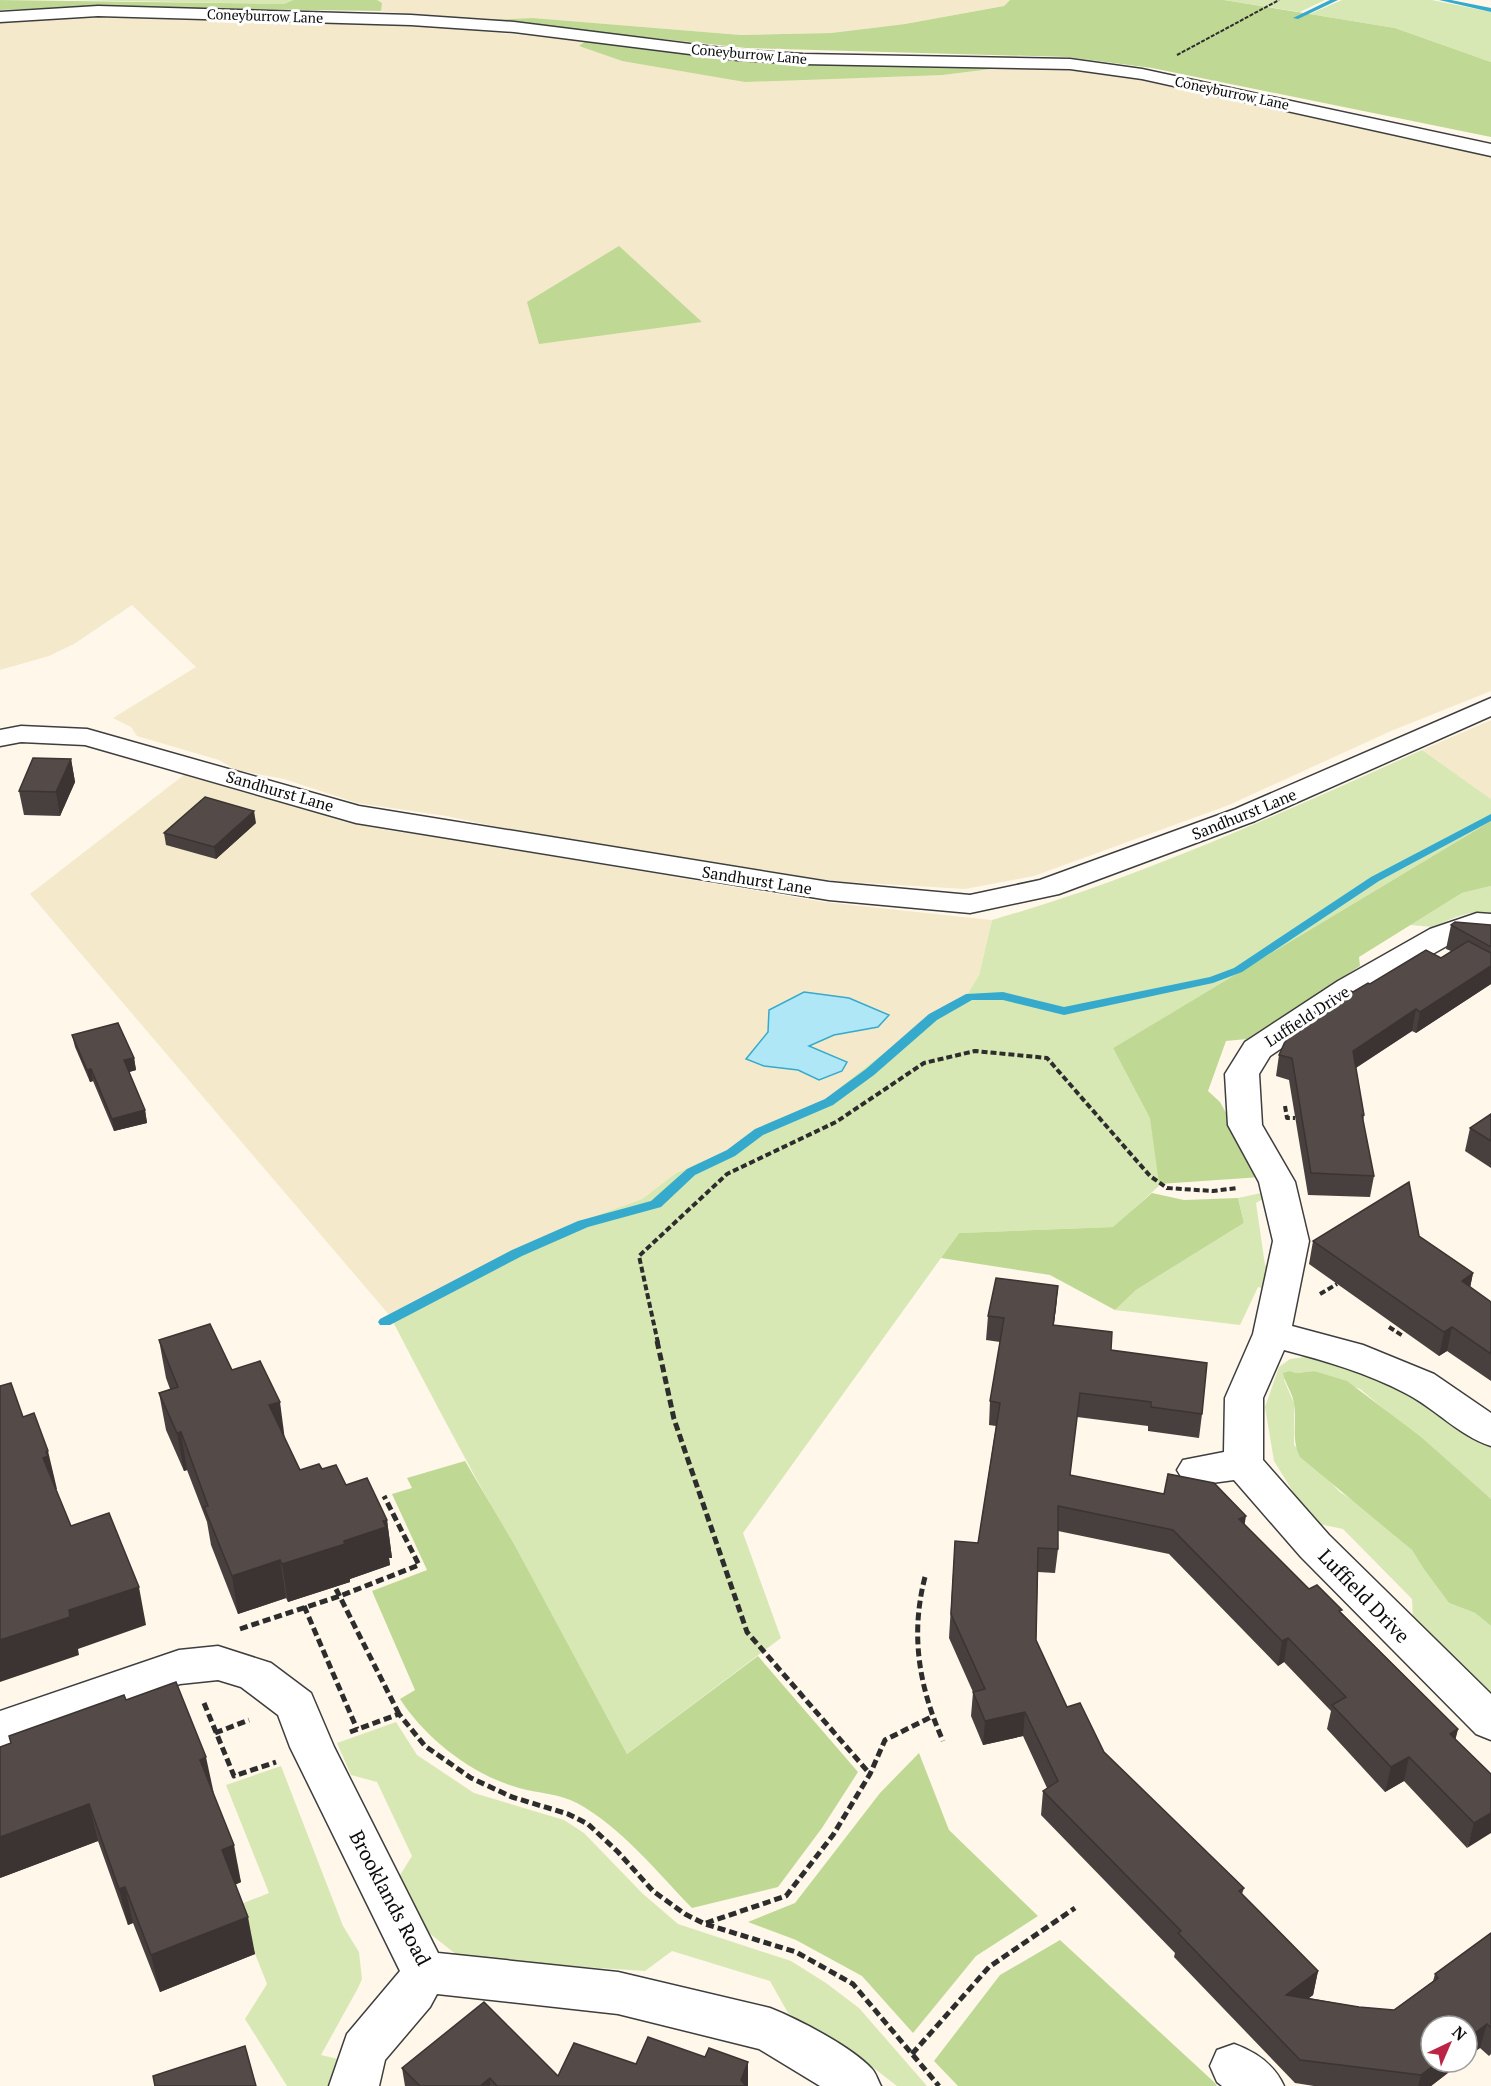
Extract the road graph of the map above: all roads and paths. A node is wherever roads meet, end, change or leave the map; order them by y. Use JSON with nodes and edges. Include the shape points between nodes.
{"nodes":[{"id":1,"x":1279,"y":0,"type":"edge"},
{"id":2,"x":0,"y":17,"type":"edge"},
{"id":3,"x":1142,"y":74,"type":"junction"},
{"id":4,"x":1491,"y":150,"type":"edge"},
{"id":5,"x":1491,"y":706,"type":"edge"},
{"id":6,"x":0,"y":738,"type":"edge"},
{"id":7,"x":1491,"y":923,"type":"edge"},
{"id":8,"x":1283,"y":1099,"type":"dead end"},
{"id":9,"x":1295,"y":1118,"type":"dead end"},
{"id":10,"x":1277,"y":1182,"type":"junction"},
{"id":11,"x":1272,"y":1334,"type":"junction"},
{"id":12,"x":1491,"y":1432,"type":"edge"},
{"id":13,"x":1243,"y":1464,"type":"junction"},
{"id":14,"x":1197,"y":1470,"type":"dead end"},
{"id":15,"x":384,"y":1496,"type":"dead end"},
{"id":16,"x":925,"y":1577,"type":"dead end"},
{"id":17,"x":336,"y":1588,"type":"dead end"},
{"id":18,"x":340,"y":1596,"type":"junction"},
{"id":19,"x":303,"y":1606,"type":"junction"},
{"id":20,"x":232,"y":1632,"type":"dead end"},
{"id":21,"x":195,"y":1702,"type":"dead end"},
{"id":22,"x":399,"y":1714,"type":"junction"},
{"id":23,"x":260,"y":1716,"type":"dead end"},
{"id":24,"x":931,"y":1717,"type":"junction"},
{"id":25,"x":1491,"y":1722,"type":"edge"},
{"id":26,"x":357,"y":1729,"type":"junction"},
{"id":27,"x":0,"y":1730,"type":"edge"},
{"id":28,"x":215,"y":1733,"type":"junction"},
{"id":29,"x":943,"y":1741,"type":"dead end"},
{"id":30,"x":294,"y":1749,"type":"junction"},
{"id":31,"x":870,"y":1774,"type":"junction"},
{"id":32,"x":1075,"y":1908,"type":"dead end"},
{"id":33,"x":705,"y":1923,"type":"junction"},
{"id":34,"x":424,"y":1972,"type":"junction"},
{"id":35,"x":912,"y":2054,"type":"junction"},
{"id":36,"x":354,"y":2086,"type":"edge"},
{"id":37,"x":856,"y":2086,"type":"edge"},
{"id":38,"x":939,"y":2086,"type":"edge"}],
"edges":[{"from":1,"to":3,"type":"path"},
{"from":2,"to":3,"type":"street","name":"Coneyburrow Lane","via":[[98,11],[411,20],[514,27],[738,55],[1070,64]]},
{"from":3,"to":4,"type":"street","name":"Coneyburrow Lane"},
{"from":5,"to":6,"type":"street","name":"Sandhurst Lane","via":[[1245,815],[1048,888],[970,904],[829,891],[356,814],[87,737],[21,734]]},
{"from":7,"to":10,"type":"street","name":"Luffield Drive","via":[[1477,922],[1441,936],[1349,988],[1257,1048],[1242,1074],[1245,1125]]},
{"from":8,"to":9,"type":"path","via":[[1287,1118]]},
{"from":10,"to":11,"type":"street","name":"Luffield Drive","via":[[1291,1241]]},
{"from":10,"to":31,"type":"path","via":[[1213,1191],[1167,1188],[1150,1176],[1047,1058],[975,1051],[924,1063],[836,1122],[727,1174],[639,1256],[674,1419],[747,1632]]},
{"from":11,"to":12,"type":"street","via":[[1350,1354],[1419,1384]]},
{"from":11,"to":13,"type":"street","name":"Luffield Drive","via":[[1244,1398]]},
{"from":13,"to":14,"type":"street"},
{"from":13,"to":25,"type":"street","name":"Luffield Drive","via":[[1315,1546]]},
{"from":15,"to":18,"type":"path","via":[[420,1565]]},
{"from":16,"to":24,"type":"path","via":[[915,1616],[919,1665]]},
{"from":17,"to":18,"type":"path"},
{"from":18,"to":19,"type":"path"},
{"from":18,"to":22,"type":"path"},
{"from":19,"to":20,"type":"path"},
{"from":19,"to":26,"type":"path"},
{"from":21,"to":28,"type":"path","via":[[202,1699]]},
{"from":22,"to":26,"type":"path"},
{"from":22,"to":33,"type":"path","via":[[425,1746],[471,1778],[588,1824],[653,1891]]},
{"from":23,"to":28,"type":"path"},
{"from":24,"to":29,"type":"path"},
{"from":24,"to":31,"type":"path","via":[[885,1740]]},
{"from":26,"to":30,"type":"path"},
{"from":27,"to":30,"type":"street","name":"Brooklands Road","via":[[180,1667],[218,1664],[256,1675],[296,1705]]},
{"from":28,"to":30,"type":"path","via":[[234,1776],[281,1760]]},
{"from":30,"to":34,"type":"street","name":"Brooklands Road"},
{"from":31,"to":33,"type":"path","via":[[833,1835],[786,1896]]},
{"from":32,"to":35,"type":"path","via":[[989,1967]]},
{"from":33,"to":35,"type":"path","via":[[796,1952],[853,1984]]},
{"from":34,"to":36,"type":"street","via":[[414,1992],[364,2050]]},
{"from":34,"to":37,"type":"street","name":"Brooklands Road","via":[[618,1993],[770,2030],[834,2068]]},
{"from":35,"to":38,"type":"path"}]}
